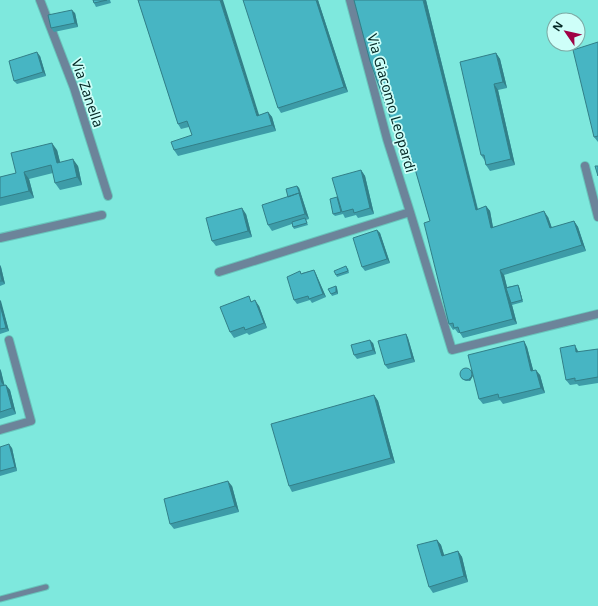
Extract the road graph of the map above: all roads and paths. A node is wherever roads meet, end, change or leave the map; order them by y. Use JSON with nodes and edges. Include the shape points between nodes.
{"nodes":[{"id":1,"x":40,"y":0,"type":"edge"},
{"id":2,"x":350,"y":0,"type":"edge"},
{"id":3,"x":585,"y":166,"type":"dead end"},
{"id":4,"x":108,"y":196,"type":"dead end"},
{"id":5,"x":410,"y":212,"type":"junction"},
{"id":6,"x":102,"y":215,"type":"dead end"},
{"id":7,"x":598,"y":217,"type":"edge"},
{"id":8,"x":0,"y":238,"type":"edge"},
{"id":9,"x":219,"y":272,"type":"dead end"},
{"id":10,"x":598,"y":314,"type":"edge"},
{"id":11,"x":9,"y":340,"type":"dead end"},
{"id":12,"x":0,"y":430,"type":"edge"},
{"id":13,"x":46,"y":586,"type":"dead end"},
{"id":14,"x":0,"y":599,"type":"edge"}],
"edges":[{"from":1,"to":4,"type":"street","name":"Via Zanella","via":[[74,88]]},
{"from":2,"to":5,"type":"street","name":"Via Giacomo Leopardi","via":[[387,139]]},
{"from":3,"to":7,"type":"street"},
{"from":5,"to":9,"type":"street"},
{"from":5,"to":10,"type":"street","name":"Via Giacomo Leopardi","via":[[452,350]]},
{"from":6,"to":8,"type":"street"},
{"from":11,"to":12,"type":"street","via":[[31,421]]},
{"from":13,"to":14,"type":"lane"}]}
